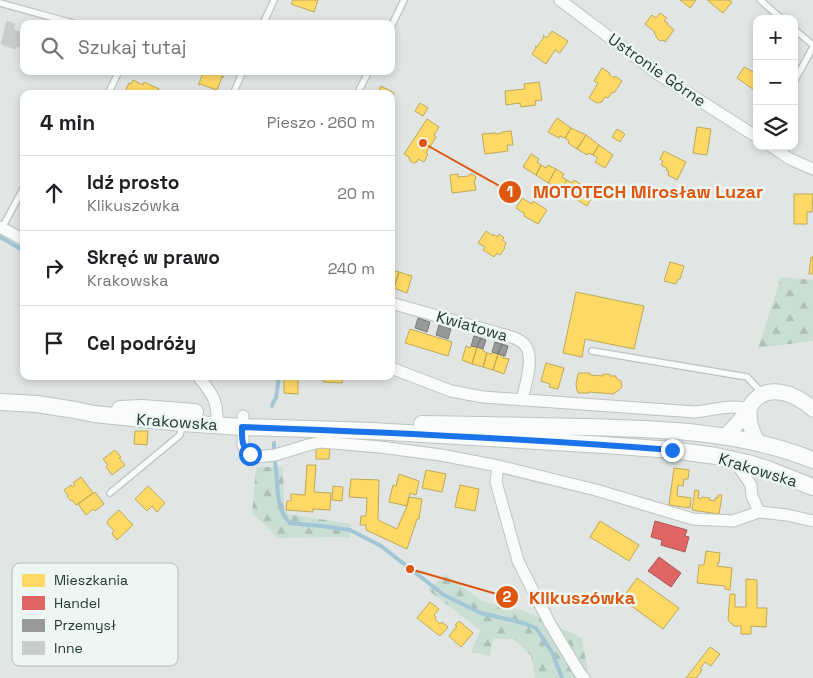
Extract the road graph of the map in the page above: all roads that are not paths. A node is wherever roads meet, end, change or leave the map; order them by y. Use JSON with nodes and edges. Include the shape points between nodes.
{"nodes":[{"id":1,"x":274,"y":0,"type":"edge"},
{"id":2,"x":404,"y":0,"type":"edge"},
{"id":3,"x":560,"y":0,"type":"edge"},
{"id":4,"x":760,"y":0,"type":"edge"},
{"id":5,"x":0,"y":3,"type":"edge"},
{"id":6,"x":777,"y":15,"type":"edge"},
{"id":7,"x":62,"y":20,"type":"edge"},
{"id":8,"x":265,"y":20,"type":"edge"},
{"id":9,"x":394,"y":20,"type":"edge"},
{"id":10,"x":798,"y":33,"type":"edge"},
{"id":11,"x":813,"y":46,"type":"edge"},
{"id":12,"x":798,"y":74,"type":"edge"},
{"id":13,"x":117,"y":75,"type":"edge"},
{"id":14,"x":241,"y":75,"type":"edge"},
{"id":15,"x":366,"y":75,"type":"edge"},
{"id":16,"x":110,"y":90,"type":"edge"},
{"id":17,"x":235,"y":90,"type":"edge"},
{"id":18,"x":359,"y":90,"type":"edge"},
{"id":19,"x":753,"y":134,"type":"edge"},
{"id":20,"x":777,"y":150,"type":"edge"},
{"id":21,"x":813,"y":168,"type":"edge"},
{"id":22,"x":20,"y":194,"type":"edge"},
{"id":23,"x":1,"y":228,"type":"edge"},
{"id":24,"x":20,"y":238,"type":"edge"},
{"id":25,"x":395,"y":304,"type":"edge"},
{"id":26,"x":592,"y":351,"type":"dead end"},
{"id":27,"x":395,"y":370,"type":"edge"},
{"id":28,"x":201,"y":380,"type":"edge"},
{"id":29,"x":764,"y":395,"type":"junction"},
{"id":30,"x":522,"y":400,"type":"junction"},
{"id":31,"x":0,"y":402,"type":"edge"},
{"id":32,"x":813,"y":409,"type":"edge"},
{"id":33,"x":749,"y":410,"type":"junction"},
{"id":34,"x":183,"y":417,"type":"junction"},
{"id":35,"x":217,"y":420,"type":"junction"},
{"id":36,"x":243,"y":421,"type":"junction"},
{"id":37,"x":726,"y":436,"type":"junction"},
{"id":38,"x":758,"y":443,"type":"junction"},
{"id":39,"x":734,"y":460,"type":"junction"},
{"id":40,"x":813,"y":460,"type":"edge"},
{"id":41,"x":498,"y":466,"type":"junction"},
{"id":42,"x":767,"y":468,"type":"junction"},
{"id":43,"x":751,"y":485,"type":"junction"},
{"id":44,"x":813,"y":487,"type":"edge"},
{"id":45,"x":110,"y":494,"type":"dead end"},
{"id":46,"x":759,"y":512,"type":"junction"},
{"id":47,"x":813,"y":521,"type":"edge"},
{"id":48,"x":584,"y":678,"type":"edge"}],
"edges":[{"from":1,"to":8,"type":"lane"},
{"from":2,"to":9,"type":"lane"},
{"from":3,"to":19,"type":"street","name":"Ustronie Górne","via":[[658,74]]},
{"from":4,"to":6,"type":"lane"},
{"from":5,"to":7,"type":"lane"},
{"from":10,"to":11,"type":"lane"},
{"from":11,"to":12,"type":"lane"},
{"from":13,"to":16,"type":"lane"},
{"from":14,"to":17,"type":"lane"},
{"from":15,"to":18,"type":"lane"},
{"from":20,"to":21,"type":"street"},
{"from":22,"to":23,"type":"lane"},
{"from":23,"to":24,"type":"street"},
{"from":25,"to":30,"type":"street","name":"Kwiatowa","via":[[515,338],[525,345],[529,355]]},
{"from":26,"to":29,"type":"lane","via":[[747,377]]},
{"from":27,"to":30,"type":"street","via":[[451,391]]},
{"from":28,"to":35,"type":"street","via":[[215,399]]},
{"from":29,"to":32,"type":"street","via":[[776,392],[790,394]]},
{"from":29,"to":33,"type":"street"},
{"from":30,"to":33,"type":"street","via":[[694,412],[726,407]]},
{"from":31,"to":34,"type":"main road","name":"Krakowska","via":[[37,404],[94,414]]},
{"from":33,"to":37,"type":"street"},
{"from":33,"to":38,"type":"street","via":[[751,431]]},
{"from":34,"to":35,"type":"main road","name":"Krakowska"},
{"from":34,"to":45,"type":"lane","via":[[180,435]]},
{"from":35,"to":36,"type":"main road","name":"Krakowska"},
{"from":36,"to":37,"type":"main road","name":"Krakowska","via":[[618,428]]},
{"from":36,"to":39,"type":"main road","name":"Krakowska","via":[[672,450]]},
{"from":36,"to":41,"type":"street","via":[[243,445],[246,452],[257,457],[321,442],[440,455]]},
{"from":37,"to":38,"type":"main road","name":"Krakowska"},
{"from":38,"to":40,"type":"main road","name":"Krakowska"},
{"from":39,"to":42,"type":"main road","name":"Krakowska"},
{"from":39,"to":43,"type":"street"},
{"from":41,"to":46,"type":"street","via":[[596,490],[692,519],[732,521]]},
{"from":41,"to":48,"type":"street","via":[[496,482],[518,561],[549,622]]},
{"from":42,"to":43,"type":"street"},
{"from":42,"to":44,"type":"main road","name":"Krakowska"},
{"from":43,"to":46,"type":"street"},
{"from":46,"to":47,"type":"street"}]}
